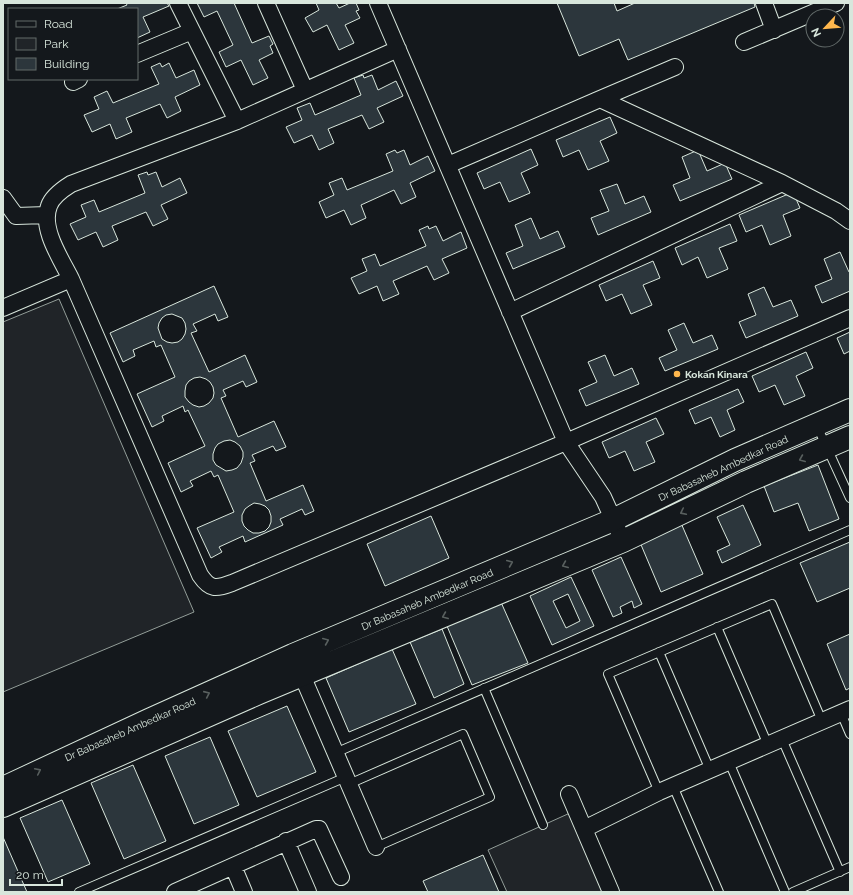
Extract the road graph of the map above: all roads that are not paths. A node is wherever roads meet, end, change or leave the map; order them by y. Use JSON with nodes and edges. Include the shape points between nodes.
{"nodes":[{"id":1,"x":178,"y":3,"type":"edge"},
{"id":2,"x":266,"y":3,"type":"edge"},
{"id":3,"x":378,"y":3,"type":"edge"},
{"id":4,"x":764,"y":3,"type":"edge"},
{"id":5,"x":836,"y":3,"type":"edge"},
{"id":6,"x":774,"y":30,"type":"junction"},
{"id":7,"x":192,"y":31,"type":"junction"},
{"id":8,"x":744,"y":42,"type":"dead end"},
{"id":9,"x":398,"y":49,"type":"junction"},
{"id":10,"x":138,"y":54,"type":"edge"},
{"id":11,"x":675,"y":67,"type":"dead end"},
{"id":12,"x":305,"y":90,"type":"junction"},
{"id":13,"x":600,"y":99,"type":"junction"},
{"id":14,"x":237,"y":121,"type":"junction"},
{"id":15,"x":448,"y":165,"type":"junction"},
{"id":16,"x":782,"y":183,"type":"junction"},
{"id":17,"x":3,"y":198,"type":"edge"},
{"id":18,"x":47,"y":215,"type":"junction"},
{"id":19,"x":850,"y":221,"type":"edge"},
{"id":20,"x":71,"y":279,"type":"junction"},
{"id":21,"x":3,"y":308,"type":"edge"},
{"id":22,"x":510,"y":312,"type":"junction"},
{"id":23,"x":850,"y":318,"type":"edge"},
{"id":24,"x":850,"y":410,"type":"edge"},
{"id":25,"x":817,"y":425,"type":"junction"},
{"id":26,"x":850,"y":437,"type":"edge"},
{"id":27,"x":566,"y":442,"type":"junction"},
{"id":28,"x":827,"y":448,"type":"junction"},
{"id":29,"x":735,"y":460,"type":"junction"},
{"id":30,"x":746,"y":482,"type":"junction"},
{"id":31,"x":850,"y":498,"type":"edge"},
{"id":32,"x":613,"y":520,"type":"junction"},
{"id":33,"x":850,"y":530,"type":"edge"},
{"id":34,"x":623,"y":541,"type":"junction"},
{"id":35,"x":717,"y":627,"type":"junction"},
{"id":36,"x":659,"y":652,"type":"junction"},
{"id":37,"x":293,"y":655,"type":"junction"},
{"id":38,"x":302,"y":675,"type":"junction"},
{"id":39,"x":484,"y":688,"type":"junction"},
{"id":40,"x":845,"y":711,"type":"edge"},
{"id":41,"x":822,"y":721,"type":"junction"},
{"id":42,"x":153,"y":729,"type":"junction"},
{"id":43,"x":850,"y":734,"type":"edge"},
{"id":44,"x":775,"y":742,"type":"junction"},
{"id":45,"x":335,"y":753,"type":"junction"},
{"id":46,"x":729,"y":762,"type":"junction"},
{"id":47,"x":710,"y":770,"type":"junction"},
{"id":48,"x":347,"y":780,"type":"junction"},
{"id":49,"x":666,"y":789,"type":"junction"},
{"id":50,"x":569,"y":794,"type":"dead end"},
{"id":51,"x":8,"y":795,"type":"edge"},
{"id":52,"x":543,"y":824,"type":"dead end"},
{"id":53,"x":584,"y":829,"type":"junction"},
{"id":54,"x":286,"y":841,"type":"junction"},
{"id":55,"x":376,"y":847,"type":"joint"},
{"id":56,"x":233,"y":866,"type":"junction"},
{"id":57,"x":850,"y":868,"type":"edge"},
{"id":58,"x":840,"y":872,"type":"junction"},
{"id":59,"x":341,"y":877,"type":"dead end"},
{"id":60,"x":79,"y":892,"type":"edge"},
{"id":61,"x":176,"y":892,"type":"edge"},
{"id":62,"x":244,"y":892,"type":"edge"},
{"id":63,"x":308,"y":892,"type":"edge"},
{"id":64,"x":611,"y":892,"type":"edge"},
{"id":65,"x":719,"y":892,"type":"edge"},
{"id":66,"x":785,"y":892,"type":"edge"},
{"id":67,"x":793,"y":892,"type":"edge"}],
"edges":[{"from":1,"to":7,"type":"street"},
{"from":2,"to":12,"type":"street"},
{"from":3,"to":9,"type":"street"},
{"from":4,"to":6,"type":"street"},
{"from":5,"to":6,"type":"street"},
{"from":6,"to":8,"type":"street"},
{"from":7,"to":10,"type":"street"},
{"from":7,"to":14,"type":"street"},
{"from":9,"to":12,"type":"street"},
{"from":9,"to":15,"type":"street"},
{"from":11,"to":13,"type":"street"},
{"from":12,"to":14,"type":"street"},
{"from":13,"to":15,"type":"street"},
{"from":13,"to":16,"type":"street"},
{"from":14,"to":18,"type":"street","via":[[71,184],[50,204]]},
{"from":15,"to":22,"type":"street"},
{"from":16,"to":19,"type":"street"},
{"from":16,"to":22,"type":"street"},
{"from":17,"to":18,"type":"street","via":[[16,216]]},
{"from":18,"to":20,"type":"street","via":[[53,244]]},
{"from":20,"to":21,"type":"street"},
{"from":20,"to":27,"type":"street","via":[[200,575],[204,582],[211,586],[218,588],[232,583]]},
{"from":22,"to":27,"type":"street"},
{"from":23,"to":27,"type":"street"},
{"from":24,"to":25,"type":"main road","name":"Dr Babasaheb Ambedkar Road"},
{"from":25,"to":28,"type":"lane"},
{"from":25,"to":29,"type":"main road","name":"Dr Babasaheb Ambedkar Road"},
{"from":26,"to":28,"type":"main road","name":"Dr Babasaheb Ambedkar Road"},
{"from":27,"to":32,"type":"street","via":[[603,497]]},
{"from":28,"to":30,"type":"main road","name":"Dr Babasaheb Ambedkar Road","one_way":true},
{"from":28,"to":31,"type":"lane"},
{"from":29,"to":30,"type":"main road"},
{"from":29,"to":32,"type":"main road","name":"Dr Babasaheb Ambedkar Road"},
{"from":30,"to":34,"type":"main road","name":"Dr Babasaheb Ambedkar Road","one_way":true},
{"from":32,"to":34,"type":"street"},
{"from":37,"to":32,"type":"main road","name":"Dr Babasaheb Ambedkar Road","one_way":true},
{"from":33,"to":39,"type":"lane"},
{"from":34,"to":38,"type":"main road","name":"Dr Babasaheb Ambedkar Road","one_way":true},
{"from":35,"to":36,"type":"lane"},
{"from":35,"to":41,"type":"lane","via":[[772,604]]},
{"from":35,"to":44,"type":"lane"},
{"from":36,"to":47,"type":"lane"},
{"from":36,"to":49,"type":"lane","via":[[608,674]]},
{"from":37,"to":38,"type":"street"},
{"from":42,"to":37,"type":"main road","name":"Dr Babasaheb Ambedkar Road","one_way":true},
{"from":38,"to":42,"type":"main road","name":"Dr Babasaheb Ambedkar Road"},
{"from":38,"to":45,"type":"street"},
{"from":39,"to":45,"type":"lane"},
{"from":39,"to":52,"type":"lane"},
{"from":40,"to":41,"type":"street"},
{"from":40,"to":43,"type":"lane"},
{"from":41,"to":44,"type":"street"},
{"from":42,"to":51,"type":"main road","name":"Dr Babasaheb Ambedkar Road"},
{"from":44,"to":46,"type":"street"},
{"from":44,"to":58,"type":"lane"},
{"from":45,"to":48,"type":"street"},
{"from":46,"to":47,"type":"street"},
{"from":46,"to":66,"type":"lane"},
{"from":47,"to":49,"type":"street"},
{"from":48,"to":55,"type":"street"},
{"from":48,"to":55,"type":"lane","via":[[463,734],[490,797]]},
{"from":48,"to":60,"type":"lane"},
{"from":49,"to":53,"type":"street"},
{"from":49,"to":65,"type":"lane"},
{"from":50,"to":53,"type":"street"},
{"from":53,"to":64,"type":"street"},
{"from":54,"to":56,"type":"street"},
{"from":54,"to":59,"type":"street","via":[[319,830]]},
{"from":54,"to":63,"type":"street"},
{"from":56,"to":61,"type":"street"},
{"from":56,"to":62,"type":"street"},
{"from":57,"to":58,"type":"lane"},
{"from":58,"to":67,"type":"lane"}]}
